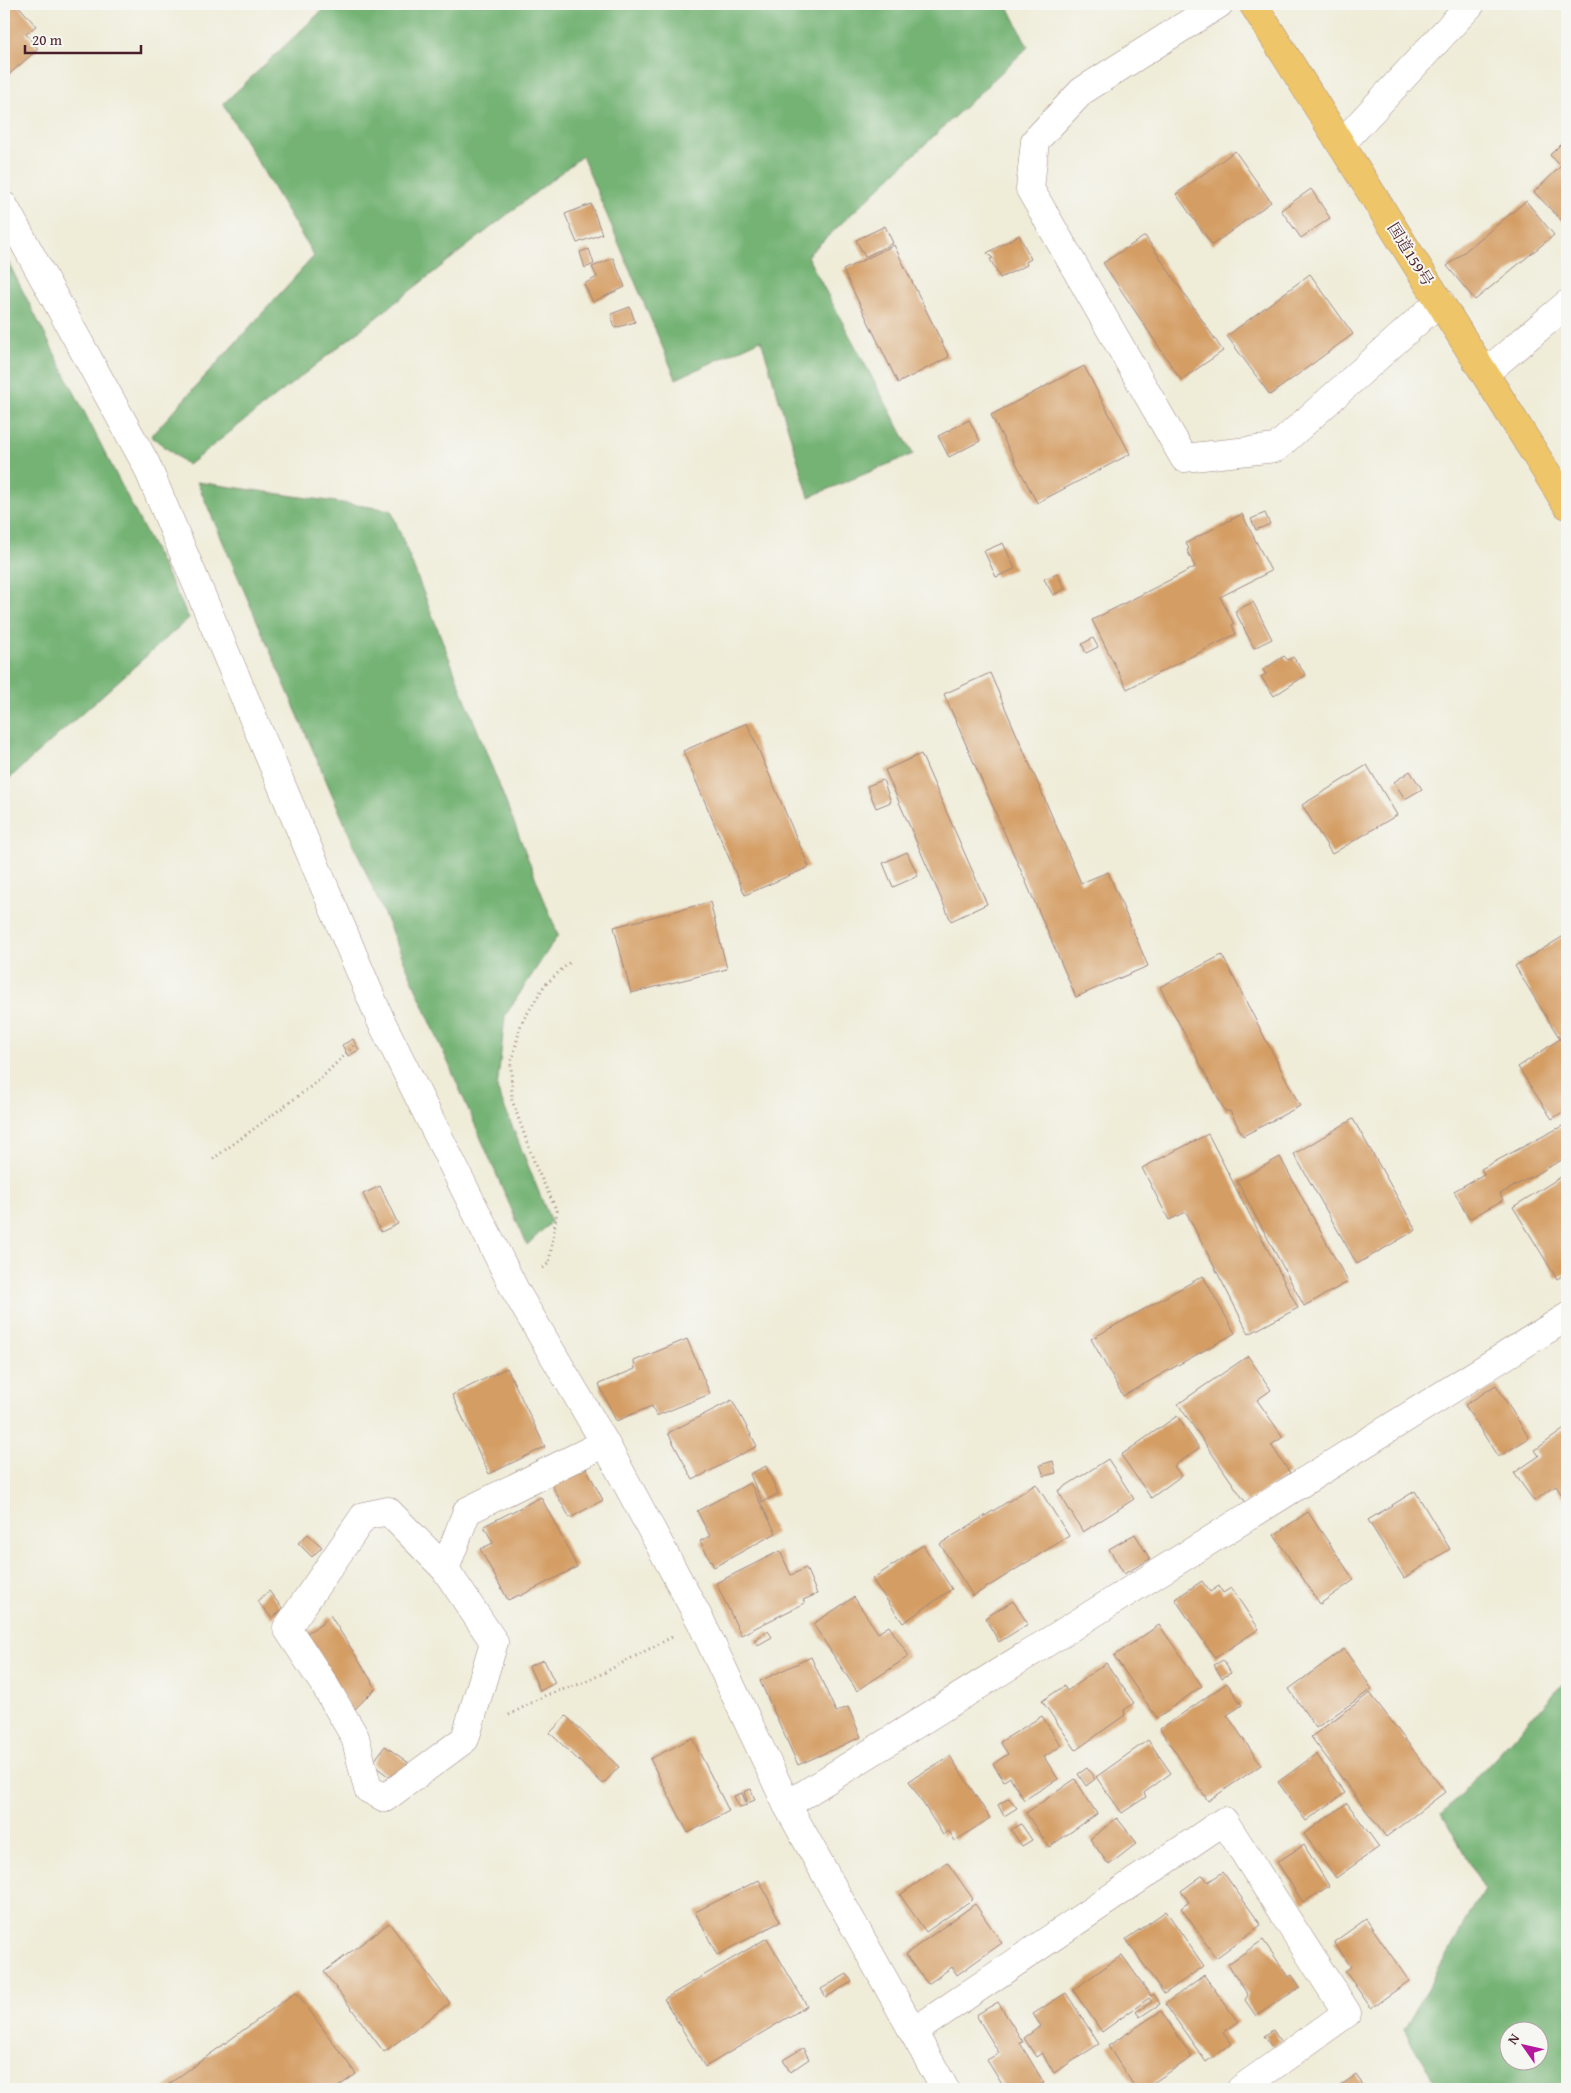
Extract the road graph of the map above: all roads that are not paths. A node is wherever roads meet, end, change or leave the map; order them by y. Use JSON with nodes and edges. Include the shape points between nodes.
{"nodes":[{"id":1,"x":1219,"y":4,"type":"edge"},
{"id":2,"x":1253,"y":4,"type":"edge"},
{"id":3,"x":1471,"y":4,"type":"edge"},
{"id":4,"x":1341,"y":144,"type":"junction"},
{"id":5,"x":4,"y":206,"type":"edge"},
{"id":6,"x":1440,"y":301,"type":"junction"},
{"id":7,"x":1567,"y":304,"type":"edge"},
{"id":8,"x":1485,"y":373,"type":"junction"},
{"id":9,"x":1567,"y":505,"type":"edge"},
{"id":10,"x":1567,"y":1317,"type":"edge"},
{"id":11,"x":605,"y":1443,"type":"junction"},
{"id":12,"x":445,"y":1569,"type":"junction"},
{"id":13,"x":787,"y":1805,"type":"junction"},
{"id":14,"x":913,"y":2032,"type":"junction"},
{"id":15,"x":945,"y":2089,"type":"edge"},
{"id":16,"x":1241,"y":2089,"type":"edge"}],
"edges":[{"from":1,"to":6,"type":"street","via":[[1082,91],[1035,141],[1030,189],[1184,458],[1276,448]]},
{"from":2,"to":4,"type":"highway","name":"国道159号"},
{"from":3,"to":4,"type":"street"},
{"from":4,"to":6,"type":"highway","name":"国道159号"},
{"from":5,"to":11,"type":"street","via":[[146,464],[381,1021],[515,1290]]},
{"from":6,"to":8,"type":"highway","name":"国道159号"},
{"from":7,"to":8,"type":"street"},
{"from":8,"to":9,"type":"highway","name":"国道159号"},
{"from":10,"to":13,"type":"street"},
{"from":11,"to":12,"type":"street","via":[[467,1511]]},
{"from":11,"to":13,"type":"street","via":[[701,1622]]},
{"from":12,"to":12,"type":"street","via":[[494,1642],[465,1739],[385,1798],[368,1789],[355,1737],[287,1628],[364,1516],[388,1512]]},
{"from":13,"to":14,"type":"street"},
{"from":14,"to":15,"type":"street"},
{"from":14,"to":16,"type":"street","via":[[1224,1821],[1347,2013]]}]}
